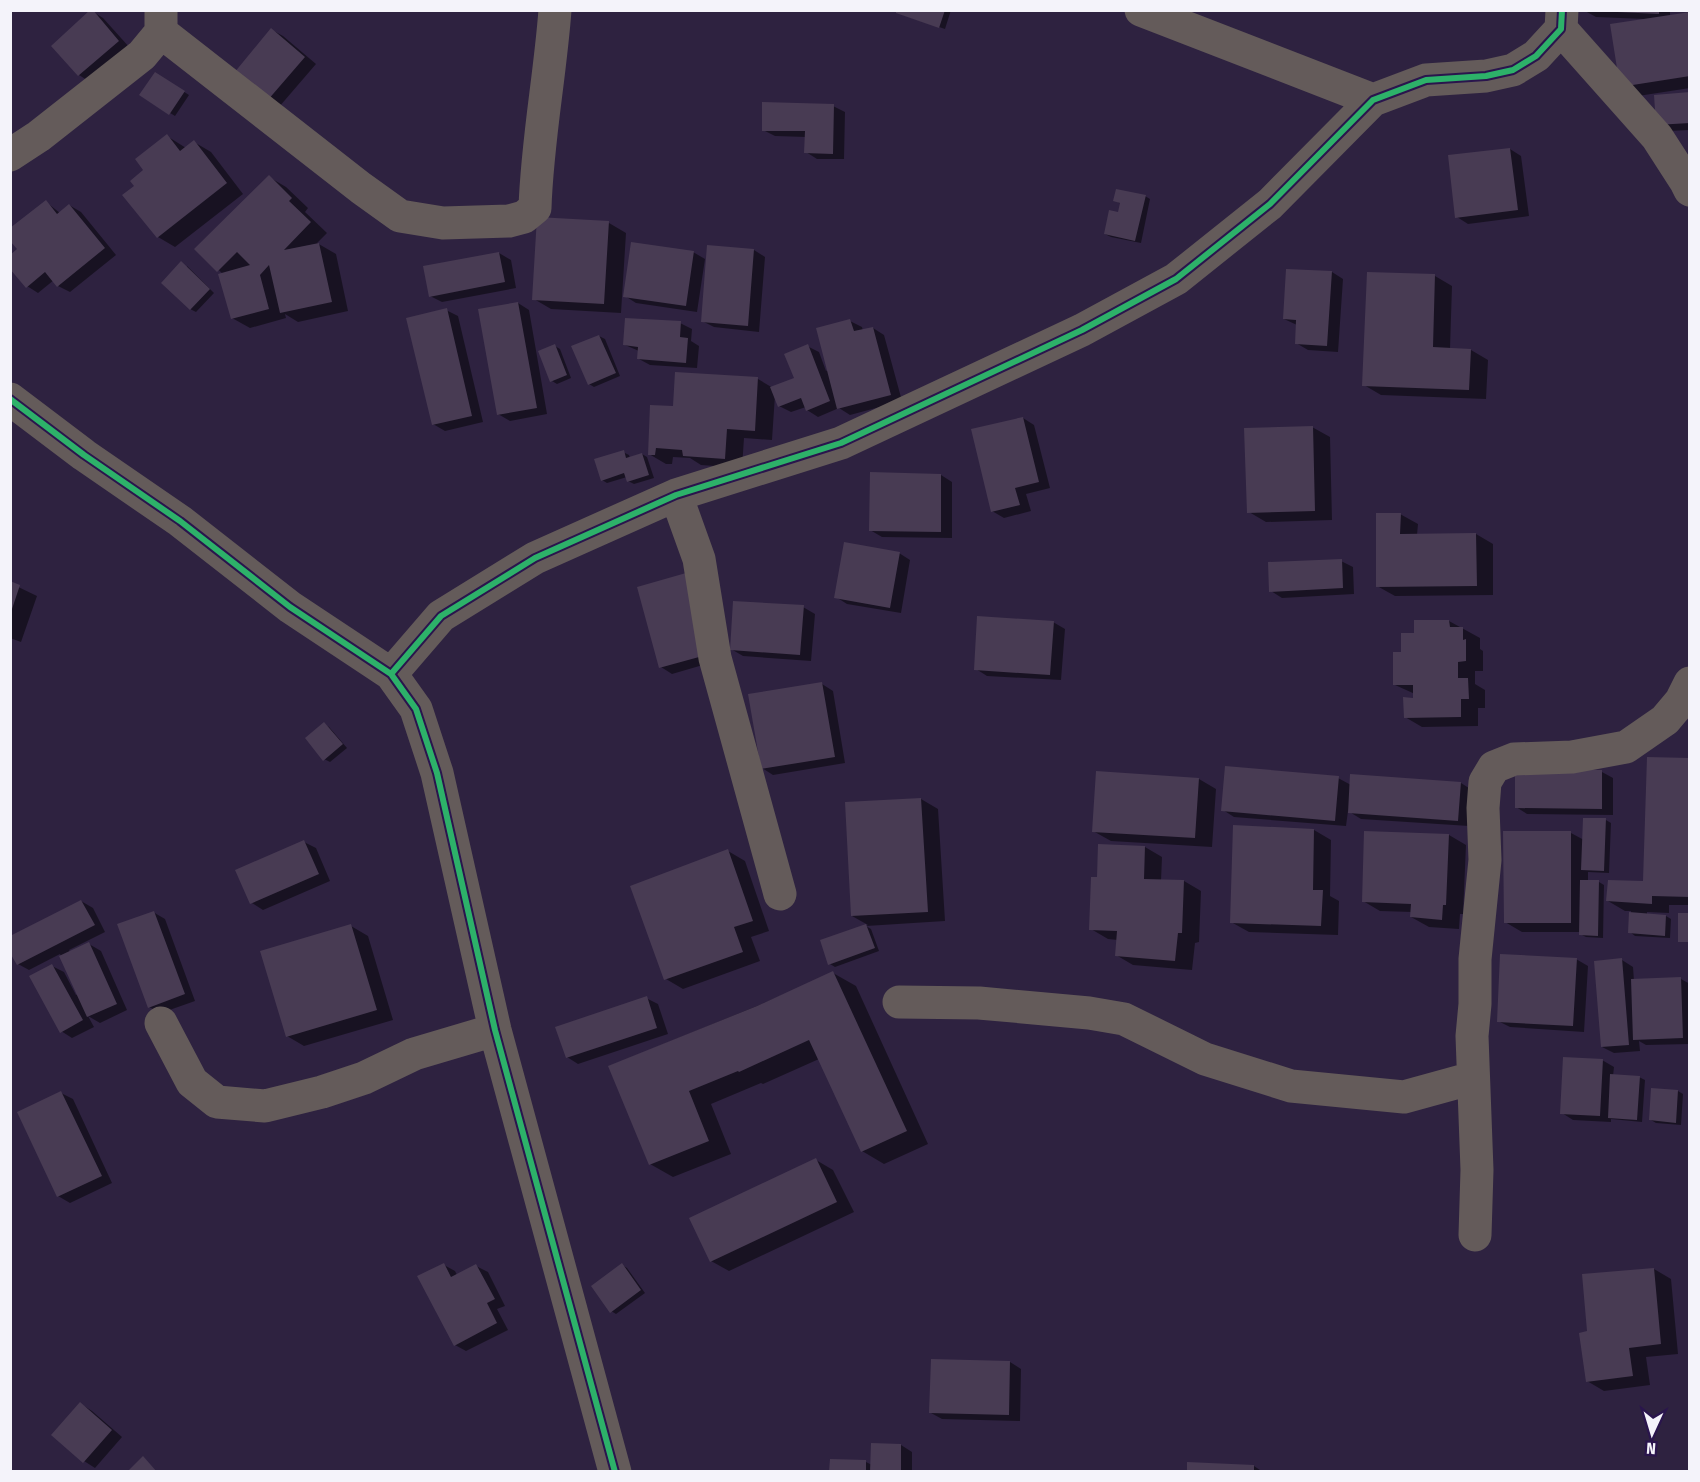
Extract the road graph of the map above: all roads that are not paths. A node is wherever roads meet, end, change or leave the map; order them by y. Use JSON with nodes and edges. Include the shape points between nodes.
{"nodes":[{"id":1,"x":555,"y":10,"type":"edge"},
{"id":2,"x":1141,"y":10,"type":"edge"},
{"id":3,"x":1561,"y":20,"type":"edge"},
{"id":4,"x":161,"y":21,"type":"edge"},
{"id":5,"x":1373,"y":100,"type":"junction"},
{"id":6,"x":10,"y":155,"type":"edge"},
{"id":7,"x":1689,"y":190,"type":"edge"},
{"id":8,"x":10,"y":399,"type":"edge"},
{"id":9,"x":676,"y":495,"type":"junction"},
{"id":10,"x":391,"y":674,"type":"junction"},
{"id":11,"x":1689,"y":683,"type":"edge"},
{"id":12,"x":780,"y":894,"type":"dead end"},
{"id":13,"x":899,"y":1002,"type":"dead end"},
{"id":14,"x":160,"y":1023,"type":"dead end"},
{"id":15,"x":495,"y":1030,"type":"junction"},
{"id":16,"x":1473,"y":1078,"type":"junction"},
{"id":17,"x":1475,"y":1235,"type":"dead end"},
{"id":18,"x":615,"y":1472,"type":"edge"}],
"edges":[{"from":1,"to":4,"type":"street","via":[[536,168],[535,208],[524,217],[509,221],[443,223],[400,216]]},
{"from":2,"to":5,"type":"street"},
{"from":3,"to":5,"type":"street","via":[[1536,56],[1513,70],[1426,80]]},
{"from":3,"to":7,"type":"street","via":[[1657,137]]},
{"from":4,"to":6,"type":"street","via":[[142,55]]},
{"from":5,"to":9,"type":"street","via":[[1270,204],[1176,279],[1082,330],[840,443]]},
{"from":8,"to":10,"type":"street","via":[[180,521],[290,607]]},
{"from":9,"to":10,"type":"street","via":[[535,558],[441,616]]},
{"from":9,"to":12,"type":"street","via":[[699,559],[716,658]]},
{"from":10,"to":15,"type":"street","via":[[416,709],[437,773]]},
{"from":11,"to":16,"type":"street","via":[[1681,701],[1665,720],[1626,747],[1572,757],[1514,759],[1494,767],[1485,782],[1485,860],[1475,960]]},
{"from":13,"to":16,"type":"street","via":[[979,1003],[1124,1019],[1206,1059],[1291,1086],[1404,1097]]},
{"from":14,"to":15,"type":"street","via":[[192,1082],[217,1102],[265,1106],[322,1092],[364,1078],[414,1054]]},
{"from":15,"to":18,"type":"street"},
{"from":16,"to":17,"type":"street"}]}
